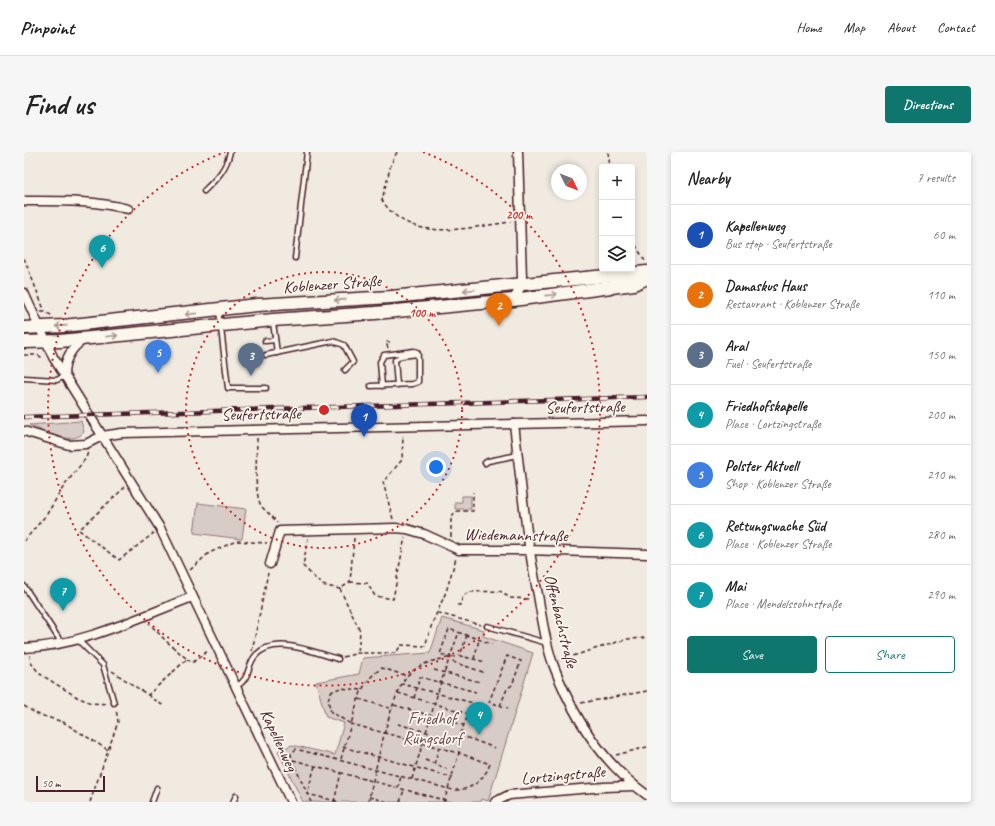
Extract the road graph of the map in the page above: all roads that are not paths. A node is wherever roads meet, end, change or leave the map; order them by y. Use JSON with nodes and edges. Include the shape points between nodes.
{"nodes":[{"id":1,"x":230,"y":152,"type":"edge"},
{"id":2,"x":307,"y":152,"type":"edge"},
{"id":3,"x":518,"y":152,"type":"edge"},
{"id":4,"x":204,"y":192,"type":"dead end"},
{"id":5,"x":24,"y":201,"type":"edge"},
{"id":6,"x":128,"y":209,"type":"dead end"},
{"id":7,"x":295,"y":258,"type":"dead end"},
{"id":8,"x":646,"y":272,"type":"edge"},
{"id":9,"x":522,"y":284,"type":"junction"},
{"id":10,"x":24,"y":292,"type":"edge"},
{"id":11,"x":513,"y":300,"type":"junction"},
{"id":12,"x":219,"y":311,"type":"junction"},
{"id":13,"x":273,"y":320,"type":"junction"},
{"id":14,"x":220,"y":325,"type":"junction"},
{"id":15,"x":39,"y":327,"type":"junction"},
{"id":16,"x":24,"y":328,"type":"edge"},
{"id":17,"x":86,"y":338,"type":"junction"},
{"id":18,"x":274,"y":340,"type":"junction"},
{"id":19,"x":45,"y":341,"type":"junction"},
{"id":20,"x":265,"y":341,"type":"dead end"},
{"id":21,"x":24,"y":342,"type":"edge"},
{"id":22,"x":228,"y":345,"type":"dead end"},
{"id":23,"x":222,"y":346,"type":"junction"},
{"id":24,"x":277,"y":353,"type":"junction"},
{"id":25,"x":266,"y":354,"type":"dead end"},
{"id":26,"x":418,"y":356,"type":"junction"},
{"id":27,"x":229,"y":359,"type":"dead end"},
{"id":28,"x":224,"y":360,"type":"junction"},
{"id":29,"x":345,"y":370,"type":"dead end"},
{"id":30,"x":64,"y":376,"type":"junction"},
{"id":31,"x":24,"y":378,"type":"edge"},
{"id":32,"x":397,"y":385,"type":"junction"},
{"id":33,"x":371,"y":386,"type":"dead end"},
{"id":34,"x":382,"y":386,"type":"junction"},
{"id":35,"x":266,"y":388,"type":"dead end"},
{"id":36,"x":647,"y":421,"type":"edge"},
{"id":37,"x":514,"y":424,"type":"junction"},
{"id":38,"x":24,"y":431,"type":"edge"},
{"id":39,"x":102,"y":436,"type":"junction"},
{"id":40,"x":518,"y":454,"type":"junction"},
{"id":41,"x":485,"y":463,"type":"dead end"},
{"id":42,"x":528,"y":550,"type":"junction"},
{"id":43,"x":647,"y":554,"type":"edge"},
{"id":44,"x":270,"y":564,"type":"road end"},
{"id":45,"x":24,"y":586,"type":"edge"},
{"id":46,"x":192,"y":597,"type":"junction"},
{"id":47,"x":487,"y":626,"type":"road end"},
{"id":48,"x":78,"y":639,"type":"junction"},
{"id":49,"x":61,"y":642,"type":"junction"},
{"id":50,"x":547,"y":643,"type":"junction"},
{"id":51,"x":26,"y":648,"type":"edge"},
{"id":52,"x":338,"y":659,"type":"road end"},
{"id":53,"x":237,"y":686,"type":"junction"},
{"id":54,"x":114,"y":704,"type":"road end"},
{"id":55,"x":634,"y":786,"type":"junction"},
{"id":56,"x":157,"y":788,"type":"dead end"},
{"id":57,"x":647,"y":795,"type":"edge"},
{"id":58,"x":236,"y":796,"type":"dead end"},
{"id":59,"x":152,"y":802,"type":"edge"},
{"id":60,"x":233,"y":802,"type":"edge"},
{"id":61,"x":291,"y":802,"type":"edge"},
{"id":62,"x":495,"y":802,"type":"edge"}],
"edges":[{"from":1,"to":4,"type":"lane","via":[[222,174]]},
{"from":2,"to":7,"type":"lane"},
{"from":3,"to":9,"type":"street"},
{"from":5,"to":6,"type":"street","via":[[61,201]]},
{"from":8,"to":9,"type":"main road","name":"Koblenzer Straße"},
{"from":11,"to":8,"type":"main road","name":"Koblenzer Straße","one_way":true,"via":[[634,284]]},
{"from":9,"to":11,"type":"street"},
{"from":9,"to":12,"type":"main road","name":"Koblenzer Straße","one_way":true,"via":[[391,297],[257,305]]},
{"from":10,"to":15,"type":"street","name":"Kapellenweg"},
{"from":11,"to":13,"type":"main road","name":"Koblenzer Straße"},
{"from":12,"to":14,"type":"lane"},
{"from":12,"to":15,"type":"main road","name":"Koblenzer Straße","one_way":true},
{"from":13,"to":14,"type":"main road","name":"Koblenzer Straße"},
{"from":13,"to":18,"type":"lane"},
{"from":17,"to":14,"type":"main road","name":"Koblenzer Straße","one_way":true},
{"from":14,"to":23,"type":"lane"},
{"from":15,"to":16,"type":"main road","name":"Koblenzer Straße"},
{"from":15,"to":19,"type":"street","name":"Kapellenweg"},
{"from":17,"to":19,"type":"main road","name":"Koblenzer Straße"},
{"from":17,"to":30,"type":"street","via":[[74,346],[69,354]]},
{"from":18,"to":20,"type":"lane"},
{"from":18,"to":24,"type":"lane"},
{"from":19,"to":21,"type":"main road","name":"Koblenzer Straße"},
{"from":19,"to":30,"type":"street","name":"Kapellenweg"},
{"from":22,"to":23,"type":"lane"},
{"from":23,"to":28,"type":"lane"},
{"from":24,"to":25,"type":"lane"},
{"from":24,"to":29,"type":"lane","via":[[333,341],[344,345],[353,362]]},
{"from":26,"to":32,"type":"lane","via":[[418,382]]},
{"from":26,"to":32,"type":"lane","via":[[401,356],[395,360]]},
{"from":26,"to":34,"type":"lane","via":[[414,351],[384,354],[380,362]]},
{"from":27,"to":28,"type":"lane"},
{"from":28,"to":35,"type":"lane","via":[[228,388]]},
{"from":30,"to":31,"type":"lane","via":[[57,380]]},
{"from":30,"to":39,"type":"street","name":"Kapellenweg"},
{"from":32,"to":34,"type":"lane"},
{"from":33,"to":34,"type":"lane"},
{"from":36,"to":37,"type":"street","name":"Seufertstraße"},
{"from":37,"to":39,"type":"street","name":"Seufertstraße","via":[[257,428]]},
{"from":37,"to":40,"type":"street","name":"Offenbachstraße"},
{"from":38,"to":39,"type":"street","name":"Seufertstraße","via":[[68,445],[86,444]]},
{"from":39,"to":46,"type":"street","name":"Kapellenweg","via":[[160,528]]},
{"from":40,"to":41,"type":"lane"},
{"from":40,"to":42,"type":"street","name":"Offenbachstraße"},
{"from":42,"to":43,"type":"street","name":"Wiedemannstraße"},
{"from":42,"to":44,"type":"street","name":"Wiedemannstraße","via":[[455,549],[424,534],[395,528],[280,531]]},
{"from":42,"to":50,"type":"street","name":"Offenbachstraße"},
{"from":45,"to":49,"type":"lane"},
{"from":46,"to":48,"type":"street"},
{"from":46,"to":53,"type":"street","name":"Kapellenweg"},
{"from":47,"to":50,"type":"lane"},
{"from":48,"to":49,"type":"street"},
{"from":48,"to":54,"type":"lane","via":[[103,665]]},
{"from":49,"to":51,"type":"street"},
{"from":50,"to":55,"type":"street","name":"Offenbachstraße","via":[[571,705],[585,731]]},
{"from":52,"to":53,"type":"lane","via":[[283,644],[267,647],[255,655],[244,681]]},
{"from":53,"to":61,"type":"street","name":"Kapellenweg"},
{"from":55,"to":57,"type":"street","name":"Offenbachstraße"},
{"from":55,"to":62,"type":"street","name":"Lortzingstraße","via":[[509,795]]},
{"from":56,"to":59,"type":"lane"},
{"from":58,"to":60,"type":"lane"}]}
